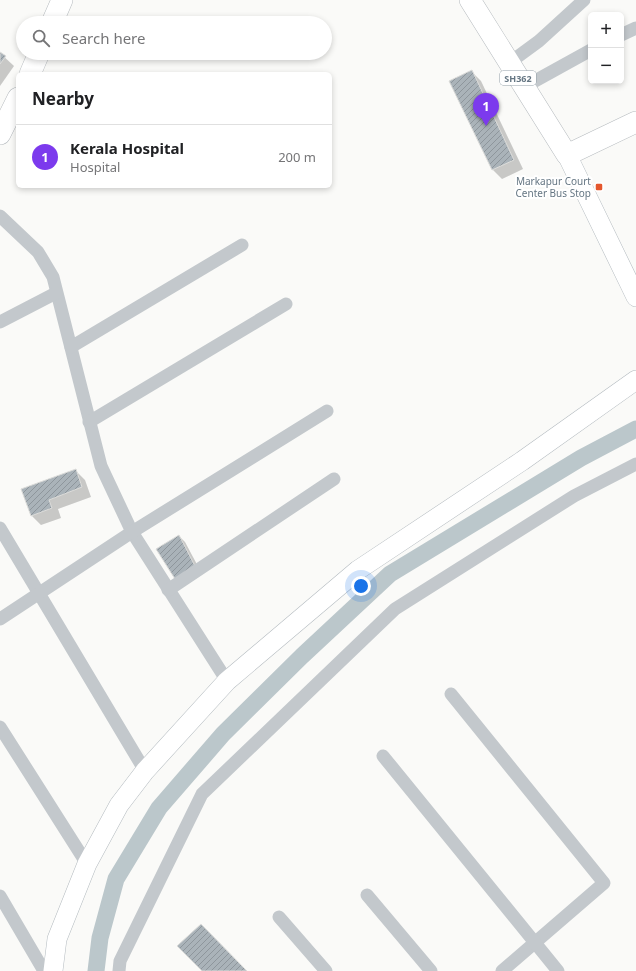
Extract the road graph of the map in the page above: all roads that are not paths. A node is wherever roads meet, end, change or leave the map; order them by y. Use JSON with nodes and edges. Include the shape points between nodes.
{"nodes":[{"id":1,"x":62,"y":0,"type":"edge"},
{"id":2,"x":470,"y":0,"type":"edge"},
{"id":3,"x":584,"y":0,"type":"edge"},
{"id":4,"x":55,"y":16,"type":"edge"},
{"id":5,"x":636,"y":28,"type":"edge"},
{"id":6,"x":624,"y":34,"type":"edge"},
{"id":7,"x":588,"y":52,"type":"edge"},
{"id":8,"x":36,"y":60,"type":"edge"},
{"id":9,"x":509,"y":63,"type":"junction"},
{"id":10,"x":31,"y":72,"type":"edge"},
{"id":11,"x":524,"y":87,"type":"junction"},
{"id":12,"x":16,"y":102,"type":"edge"},
{"id":13,"x":636,"y":122,"type":"edge"},
{"id":14,"x":1,"y":128,"type":"edge"},
{"id":15,"x":567,"y":155,"type":"junction"},
{"id":16,"x":0,"y":216,"type":"edge"},
{"id":17,"x":242,"y":245,"type":"dead end"},
{"id":18,"x":56,"y":293,"type":"junction"},
{"id":19,"x":636,"y":297,"type":"edge"},
{"id":20,"x":286,"y":304,"type":"dead end"},
{"id":21,"x":0,"y":322,"type":"edge"},
{"id":22,"x":71,"y":347,"type":"junction"},
{"id":23,"x":636,"y":380,"type":"edge"},
{"id":24,"x":327,"y":411,"type":"dead end"},
{"id":25,"x":89,"y":422,"type":"junction"},
{"id":26,"x":636,"y":464,"type":"edge"},
{"id":27,"x":334,"y":479,"type":"dead end"},
{"id":28,"x":0,"y":528,"type":"edge"},
{"id":29,"x":132,"y":532,"type":"junction"},
{"id":30,"x":168,"y":590,"type":"junction"},
{"id":31,"x":39,"y":594,"type":"junction"},
{"id":32,"x":0,"y":619,"type":"edge"},
{"id":33,"x":227,"y":681,"type":"junction"},
{"id":34,"x":451,"y":694,"type":"dead end"},
{"id":35,"x":0,"y":727,"type":"edge"},
{"id":36,"x":382,"y":756,"type":"dead end"},
{"id":37,"x":144,"y":771,"type":"junction"},
{"id":38,"x":87,"y":864,"type":"junction"},
{"id":39,"x":366,"y":894,"type":"dead end"},
{"id":40,"x":0,"y":896,"type":"edge"},
{"id":41,"x":279,"y":917,"type":"dead end"},
{"id":42,"x":535,"y":943,"type":"junction"},
{"id":43,"x":44,"y":971,"type":"edge"},
{"id":44,"x":53,"y":971,"type":"edge"},
{"id":45,"x":119,"y":971,"type":"edge"},
{"id":46,"x":326,"y":971,"type":"edge"},
{"id":47,"x":431,"y":971,"type":"edge"},
{"id":48,"x":502,"y":971,"type":"edge"},
{"id":49,"x":558,"y":971,"type":"edge"}],
"edges":[{"from":1,"to":4,"type":"main road"},
{"from":2,"to":9,"type":"main road","number":"SH362"},
{"from":3,"to":9,"type":"street","via":[[539,41]]},
{"from":5,"to":6,"type":"street"},
{"from":7,"to":11,"type":"street"},
{"from":8,"to":10,"type":"main road"},
{"from":9,"to":11,"type":"main road","number":"SH362"},
{"from":11,"to":15,"type":"main road","number":"SH362"},
{"from":12,"to":14,"type":"main road"},
{"from":13,"to":15,"type":"main road"},
{"from":15,"to":19,"type":"main road"},
{"from":16,"to":18,"type":"street","via":[[38,252],[53,277]]},
{"from":17,"to":22,"type":"street"},
{"from":18,"to":21,"type":"street"},
{"from":18,"to":22,"type":"street"},
{"from":20,"to":25,"type":"street"},
{"from":22,"to":25,"type":"street"},
{"from":23,"to":33,"type":"main road","via":[[522,461],[358,570]]},
{"from":24,"to":29,"type":"street"},
{"from":25,"to":29,"type":"street","via":[[101,466]]},
{"from":26,"to":45,"type":"street","via":[[574,496],[395,609],[202,794],[120,961]]},
{"from":27,"to":30,"type":"street"},
{"from":28,"to":31,"type":"street"},
{"from":29,"to":30,"type":"street"},
{"from":29,"to":31,"type":"street"},
{"from":30,"to":33,"type":"street"},
{"from":31,"to":32,"type":"street"},
{"from":31,"to":37,"type":"street"},
{"from":33,"to":37,"type":"main road"},
{"from":34,"to":42,"type":"street","via":[[604,883]]},
{"from":35,"to":38,"type":"street"},
{"from":36,"to":42,"type":"street"},
{"from":37,"to":38,"type":"main road","via":[[119,805]]},
{"from":38,"to":44,"type":"main road","via":[[57,939]]},
{"from":39,"to":47,"type":"street"},
{"from":40,"to":43,"type":"street"},
{"from":41,"to":46,"type":"street"},
{"from":42,"to":48,"type":"street"},
{"from":42,"to":49,"type":"street"}]}
